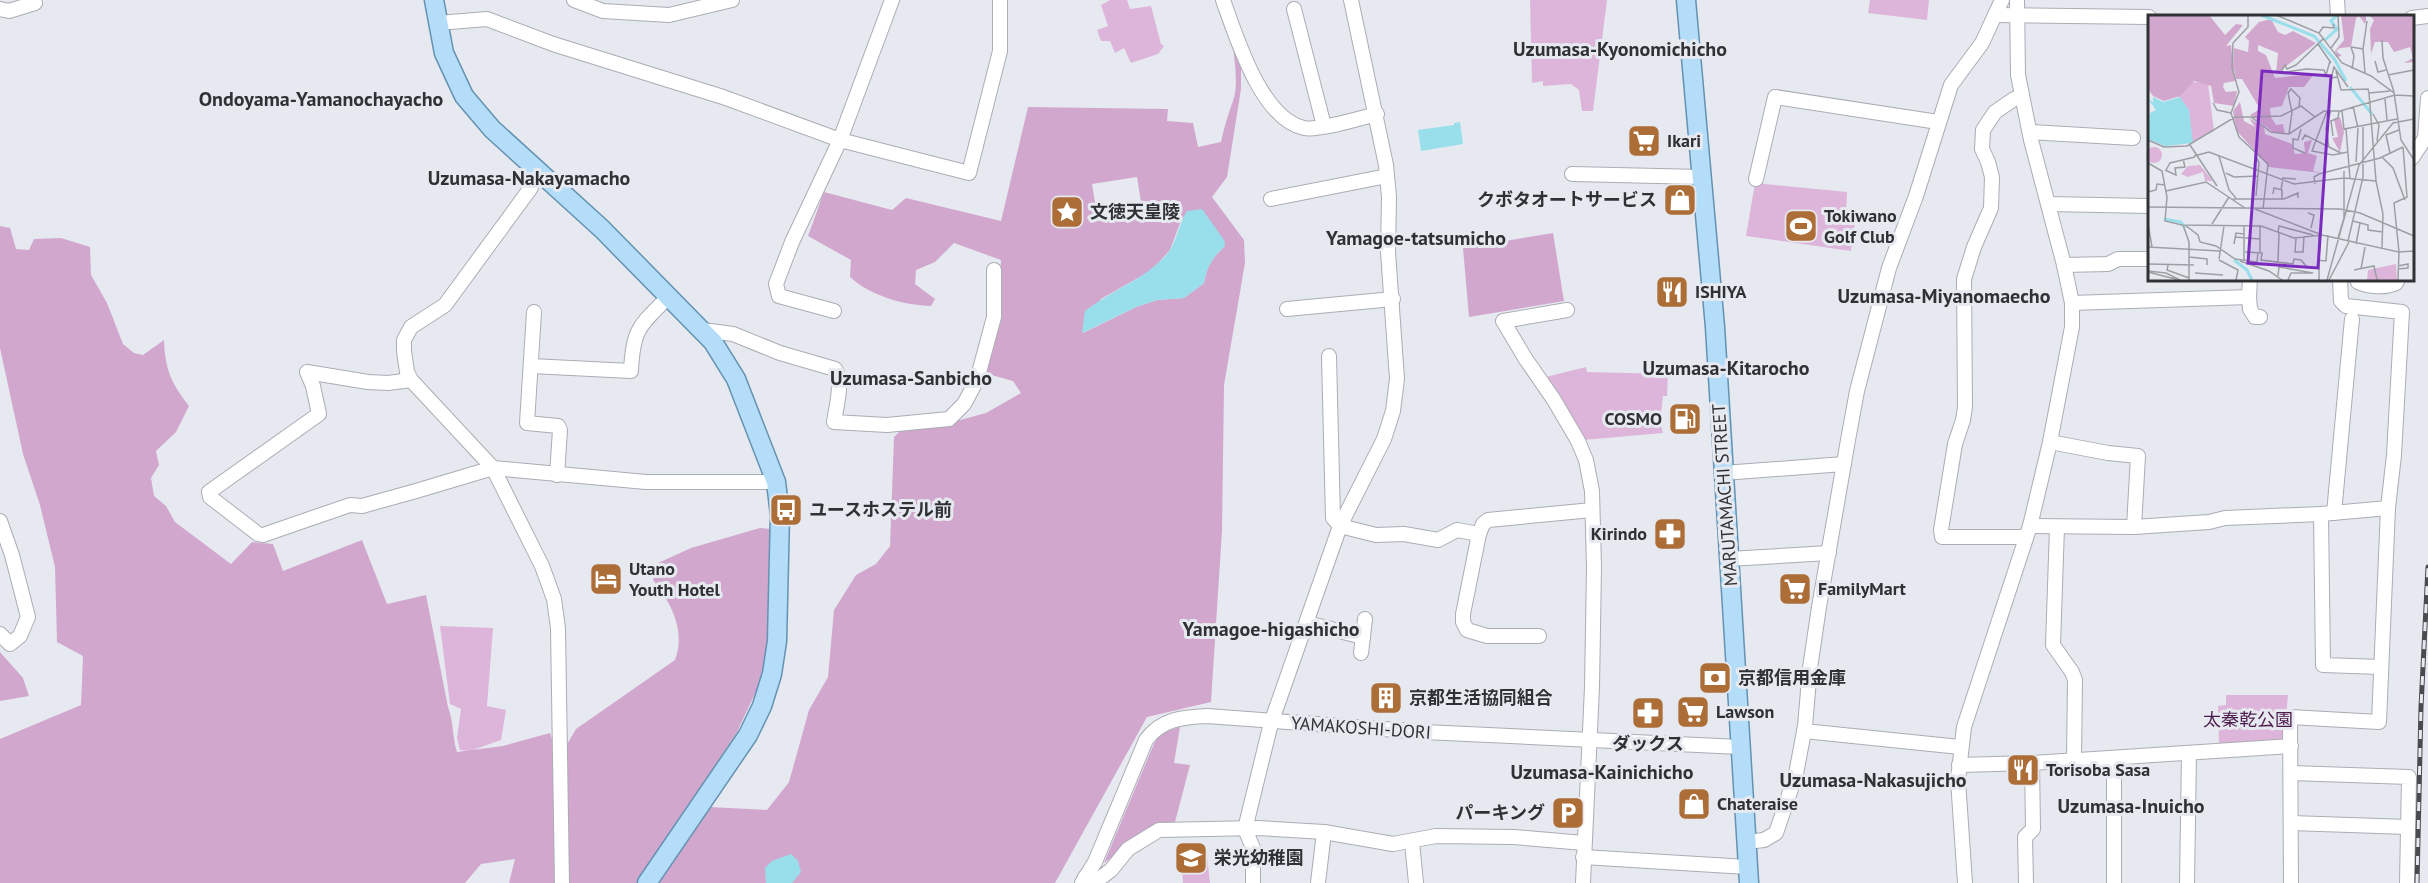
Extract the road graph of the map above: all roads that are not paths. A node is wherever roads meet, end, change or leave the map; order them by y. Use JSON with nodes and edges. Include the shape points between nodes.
{"nodes":[{"id":1,"x":34,"y":0,"type":"edge"},
{"id":2,"x":434,"y":0,"type":"edge"},
{"id":3,"x":574,"y":0,"type":"edge"},
{"id":4,"x":732,"y":0,"type":"edge"},
{"id":5,"x":892,"y":0,"type":"edge"},
{"id":6,"x":1000,"y":0,"type":"edge"},
{"id":7,"x":1223,"y":0,"type":"edge"},
{"id":8,"x":1351,"y":0,"type":"edge"},
{"id":9,"x":1686,"y":0,"type":"edge"},
{"id":10,"x":2002,"y":0,"type":"edge"},
{"id":11,"x":2017,"y":0,"type":"edge"},
{"id":12,"x":2337,"y":0,"type":"edge"},
{"id":13,"x":0,"y":9,"type":"edge"},
{"id":14,"x":1294,"y":9,"type":"dead end"},
{"id":15,"x":1995,"y":15,"type":"junction"},
{"id":16,"x":2018,"y":15,"type":"junction"},
{"id":17,"x":2338,"y":15,"type":"edge"},
{"id":18,"x":2428,"y":16,"type":"edge"},
{"id":19,"x":2148,"y":17,"type":"edge"},
{"id":20,"x":2413,"y":18,"type":"edge"},
{"id":21,"x":438,"y":23,"type":"junction"},
{"id":22,"x":2022,"y":96,"type":"junction"},
{"id":23,"x":2428,"y":98,"type":"edge"},
{"id":24,"x":1377,"y":114,"type":"junction"},
{"id":25,"x":1938,"y":122,"type":"junction"},
{"id":26,"x":1324,"y":126,"type":"junction"},
{"id":27,"x":2030,"y":132,"type":"junction"},
{"id":28,"x":2133,"y":138,"type":"dead end"},
{"id":29,"x":840,"y":140,"type":"junction"},
{"id":30,"x":2413,"y":156,"type":"edge"},
{"id":31,"x":539,"y":170,"type":"junction"},
{"id":32,"x":1572,"y":174,"type":"dead end"},
{"id":33,"x":1387,"y":176,"type":"junction"},
{"id":34,"x":1701,"y":177,"type":"junction"},
{"id":35,"x":1756,"y":179,"type":"dead end"},
{"id":36,"x":1271,"y":199,"type":"dead end"},
{"id":37,"x":2048,"y":204,"type":"junction"},
{"id":38,"x":2148,"y":206,"type":"edge"},
{"id":39,"x":2148,"y":259,"type":"edge"},
{"id":40,"x":2064,"y":265,"type":"junction"},
{"id":41,"x":994,"y":270,"type":"dead end"},
{"id":42,"x":2250,"y":280,"type":"edge"},
{"id":43,"x":2340,"y":280,"type":"edge"},
{"id":44,"x":2357,"y":280,"type":"edge"},
{"id":45,"x":2398,"y":280,"type":"edge"},
{"id":46,"x":669,"y":296,"type":"junction"},
{"id":47,"x":2249,"y":297,"type":"junction"},
{"id":48,"x":1393,"y":299,"type":"junction"},
{"id":49,"x":2072,"y":303,"type":"junction"},
{"id":50,"x":1287,"y":309,"type":"dead end"},
{"id":51,"x":834,"y":310,"type":"dead end"},
{"id":52,"x":1567,"y":310,"type":"dead end"},
{"id":53,"x":534,"y":312,"type":"dead end"},
{"id":54,"x":2260,"y":317,"type":"dead end"},
{"id":55,"x":2352,"y":319,"type":"dead end"},
{"id":56,"x":703,"y":330,"type":"junction"},
{"id":57,"x":1329,"y":356,"type":"dead end"},
{"id":58,"x":531,"y":366,"type":"junction"},
{"id":59,"x":411,"y":380,"type":"junction"},
{"id":60,"x":2050,"y":442,"type":"junction"},
{"id":61,"x":1844,"y":464,"type":"junction"},
{"id":62,"x":493,"y":468,"type":"junction"},
{"id":63,"x":1723,"y":473,"type":"junction"},
{"id":64,"x":557,"y":475,"type":"junction"},
{"id":65,"x":776,"y":482,"type":"junction"},
{"id":66,"x":2388,"y":508,"type":"junction"},
{"id":67,"x":1592,"y":510,"type":"junction"},
{"id":68,"x":2327,"y":514,"type":"junction"},
{"id":69,"x":0,"y":521,"type":"edge"},
{"id":70,"x":1340,"y":526,"type":"junction"},
{"id":71,"x":2057,"y":527,"type":"junction"},
{"id":72,"x":2134,"y":527,"type":"junction"},
{"id":73,"x":2028,"y":532,"type":"junction"},
{"id":74,"x":1479,"y":534,"type":"junction"},
{"id":75,"x":1829,"y":553,"type":"junction"},
{"id":76,"x":1729,"y":559,"type":"junction"},
{"id":77,"x":1365,"y":619,"type":"dead end"},
{"id":78,"x":1307,"y":623,"type":"junction"},
{"id":79,"x":0,"y":634,"type":"edge"},
{"id":80,"x":1539,"y":636,"type":"dead end"},
{"id":81,"x":1363,"y":637,"type":"junction"},
{"id":82,"x":1361,"y":653,"type":"dead end"},
{"id":83,"x":2381,"y":668,"type":"junction"},
{"id":84,"x":1271,"y":723,"type":"junction"},
{"id":85,"x":1804,"y":731,"type":"junction"},
{"id":86,"x":1590,"y":742,"type":"junction"},
{"id":87,"x":2291,"y":746,"type":"junction"},
{"id":88,"x":1740,"y":747,"type":"junction"},
{"id":89,"x":1960,"y":747,"type":"junction"},
{"id":90,"x":2189,"y":753,"type":"junction"},
{"id":91,"x":2114,"y":758,"type":"junction"},
{"id":92,"x":2074,"y":760,"type":"junction"},
{"id":93,"x":2032,"y":763,"type":"junction"},
{"id":94,"x":1959,"y":765,"type":"junction"},
{"id":95,"x":2291,"y":773,"type":"junction"},
{"id":96,"x":2291,"y":823,"type":"junction"},
{"id":97,"x":2408,"y":827,"type":"junction"},
{"id":98,"x":1245,"y":829,"type":"junction"},
{"id":99,"x":1324,"y":832,"type":"junction"},
{"id":100,"x":1412,"y":842,"type":"junction"},
{"id":101,"x":1746,"y":842,"type":"junction"},
{"id":102,"x":1584,"y":843,"type":"junction"},
{"id":103,"x":1583,"y":857,"type":"junction"},
{"id":104,"x":1748,"y":875,"type":"edge"},
{"id":105,"x":1084,"y":880,"type":"edge"},
{"id":106,"x":562,"y":883,"type":"edge"},
{"id":107,"x":647,"y":883,"type":"edge"},
{"id":108,"x":1253,"y":883,"type":"edge"},
{"id":109,"x":1318,"y":883,"type":"edge"},
{"id":110,"x":1416,"y":883,"type":"edge"},
{"id":111,"x":1583,"y":883,"type":"edge"},
{"id":112,"x":1965,"y":883,"type":"edge"},
{"id":113,"x":2026,"y":883,"type":"edge"},
{"id":114,"x":2114,"y":883,"type":"edge"},
{"id":115,"x":2187,"y":883,"type":"edge"},
{"id":116,"x":2292,"y":883,"type":"edge"},
{"id":117,"x":2407,"y":883,"type":"edge"}],
"edges":[{"from":1,"to":13,"type":"street","via":[[35,3],[9,11]]},
{"from":2,"to":21,"type":"main road"},
{"from":3,"to":4,"type":"street","via":[[603,11],[669,15]]},
{"from":5,"to":29,"type":"street"},
{"from":6,"to":29,"type":"street","via":[[1000,51],[969,173]]},
{"from":7,"to":26,"type":"street","via":[[1248,64],[1274,108],[1297,126]]},
{"from":8,"to":24,"type":"street"},
{"from":9,"to":34,"type":"main road","name":"MARUTAMACHI STREET"},
{"from":10,"to":15,"type":"street"},
{"from":11,"to":16,"type":"street"},
{"from":12,"to":17,"type":"street"},
{"from":14,"to":26,"type":"street"},
{"from":15,"to":16,"type":"street"},
{"from":15,"to":25,"type":"street","via":[[1982,43],[1951,85]]},
{"from":16,"to":19,"type":"street"},
{"from":16,"to":22,"type":"street"},
{"from":18,"to":20,"type":"street"},
{"from":21,"to":29,"type":"street","via":[[487,19]]},
{"from":21,"to":31,"type":"main road","via":[[448,65],[464,96],[492,129]]},
{"from":22,"to":27,"type":"street"},
{"from":22,"to":73,"type":"street","via":[[1995,112],[1983,130],[1982,149],[1992,177],[1992,208],[1964,279],[1965,408],[1941,530],[1942,537]]},
{"from":23,"to":30,"type":"street","via":[[2425,138]]},
{"from":24,"to":26,"type":"street"},
{"from":24,"to":33,"type":"street"},
{"from":25,"to":35,"type":"street","via":[[1775,97]]},
{"from":25,"to":61,"type":"street","via":[[1889,268],[1857,391]]},
{"from":27,"to":28,"type":"street"},
{"from":27,"to":37,"type":"street"},
{"from":29,"to":51,"type":"street","via":[[776,284],[779,296]]},
{"from":31,"to":46,"type":"main road"},
{"from":31,"to":59,"type":"street","via":[[530,189],[445,305],[411,327],[404,340],[406,372]]},
{"from":32,"to":34,"type":"street"},
{"from":33,"to":36,"type":"street"},
{"from":33,"to":48,"type":"street"},
{"from":34,"to":63,"type":"main road","name":"MARUTAMACHI STREET"},
{"from":37,"to":38,"type":"street"},
{"from":37,"to":40,"type":"street"},
{"from":39,"to":40,"type":"street"},
{"from":40,"to":49,"type":"street"},
{"from":41,"to":56,"type":"street","via":[[994,317],[977,380],[964,404],[949,419],[887,425],[834,422],[839,381],[835,369],[733,334]]},
{"from":42,"to":47,"type":"street"},
{"from":43,"to":66,"type":"street","via":[[2344,305],[2402,312]]},
{"from":44,"to":45,"type":"street","via":[[2364,285],[2388,286]]},
{"from":46,"to":56,"type":"main road"},
{"from":46,"to":58,"type":"street","via":[[639,327],[633,340],[631,371]]},
{"from":47,"to":49,"type":"street"},
{"from":47,"to":54,"type":"street","via":[[2250,309],[2255,317]]},
{"from":48,"to":50,"type":"street"},
{"from":48,"to":70,"type":"street","via":[[1397,379],[1393,411],[1384,439]]},
{"from":49,"to":60,"type":"street","via":[[2072,327]]},
{"from":52,"to":67,"type":"street","via":[[1503,321],[1578,441],[1586,460]]},
{"from":53,"to":58,"type":"street"},
{"from":55,"to":68,"type":"street"},
{"from":56,"to":65,"type":"main road","via":[[736,379]]},
{"from":57,"to":70,"type":"street","via":[[1333,518]]},
{"from":58,"to":64,"type":"street","via":[[527,423],[558,426]]},
{"from":59,"to":62,"type":"street"},
{"from":59,"to":62,"type":"street","via":[[368,382],[307,372],[319,414],[235,472],[209,492],[210,497],[263,535],[350,505],[373,503]]},
{"from":60,"to":72,"type":"street","via":[[2138,456]]},
{"from":60,"to":73,"type":"street"},
{"from":61,"to":63,"type":"street"},
{"from":61,"to":75,"type":"street"},
{"from":62,"to":64,"type":"street"},
{"from":62,"to":106,"type":"street","via":[[531,539],[554,599],[558,628]]},
{"from":63,"to":76,"type":"main road","name":"MARUTAMACHI STREET"},
{"from":64,"to":65,"type":"street","via":[[646,482]]},
{"from":65,"to":107,"type":"main road","via":[[780,515],[777,640],[762,706],[748,735]]},
{"from":66,"to":68,"type":"street"},
{"from":66,"to":83,"type":"street"},
{"from":67,"to":74,"type":"street","via":[[1488,520]]},
{"from":67,"to":86,"type":"street"},
{"from":68,"to":72,"type":"street"},
{"from":68,"to":83,"type":"street","via":[[2323,665]]},
{"from":69,"to":79,"type":"street","via":[[28,617],[20,636],[10,644]]},
{"from":70,"to":74,"type":"street","via":[[1377,535],[1404,534],[1438,540],[1457,530]]},
{"from":70,"to":78,"type":"street"},
{"from":71,"to":72,"type":"street"},
{"from":71,"to":73,"type":"street"},
{"from":71,"to":92,"type":"street","via":[[2053,645],[2075,680]]},
{"from":73,"to":89,"type":"street"},
{"from":74,"to":80,"type":"street","via":[[1464,626],[1487,636]]},
{"from":75,"to":76,"type":"street"},
{"from":75,"to":85,"type":"street"},
{"from":76,"to":88,"type":"main road","name":"MARUTAMACHI STREET"},
{"from":77,"to":81,"type":"street"},
{"from":78,"to":81,"type":"street"},
{"from":78,"to":84,"type":"street"},
{"from":81,"to":82,"type":"street"},
{"from":83,"to":87,"type":"street","via":[[2379,722],[2290,717]]},
{"from":84,"to":86,"type":"street","name":"YAMAKOSHI-DORI"},
{"from":84,"to":98,"type":"street"},
{"from":84,"to":105,"type":"street","name":"YAMAKOSHI-DORI","via":[[1199,717],[1175,719],[1158,727],[1146,740]]},
{"from":85,"to":89,"type":"street"},
{"from":85,"to":101,"type":"street","via":[[1796,774],[1776,833],[1764,840]]},
{"from":86,"to":88,"type":"street","name":"YAMAKOSHI-DORI"},
{"from":86,"to":102,"type":"street"},
{"from":87,"to":90,"type":"street"},
{"from":87,"to":95,"type":"street"},
{"from":88,"to":101,"type":"main road","name":"MARUTAMACHI STREET"},
{"from":89,"to":94,"type":"street"},
{"from":90,"to":91,"type":"street"},
{"from":90,"to":115,"type":"street"},
{"from":91,"to":92,"type":"street"},
{"from":91,"to":114,"type":"street"},
{"from":92,"to":93,"type":"street"},
{"from":93,"to":94,"type":"street"},
{"from":93,"to":113,"type":"street","via":[[2033,829],[2025,837]]},
{"from":94,"to":112,"type":"street"},
{"from":95,"to":96,"type":"street"},
{"from":95,"to":97,"type":"street","via":[[2409,777]]},
{"from":96,"to":97,"type":"street"},
{"from":96,"to":116,"type":"street"},
{"from":97,"to":117,"type":"street"},
{"from":98,"to":99,"type":"street"},
{"from":98,"to":105,"type":"street","via":[[1159,830],[1128,849],[1099,879]]},
{"from":98,"to":108,"type":"street","via":[[1253,848]]},
{"from":99,"to":100,"type":"street","via":[[1393,844]]},
{"from":99,"to":109,"type":"street"},
{"from":100,"to":102,"type":"street","via":[[1436,836]]},
{"from":100,"to":110,"type":"street"},
{"from":101,"to":104,"type":"main road","name":"MARUTAMACHI STREET"},
{"from":102,"to":103,"type":"street"},
{"from":103,"to":104,"type":"street"},
{"from":103,"to":111,"type":"street"}]}
